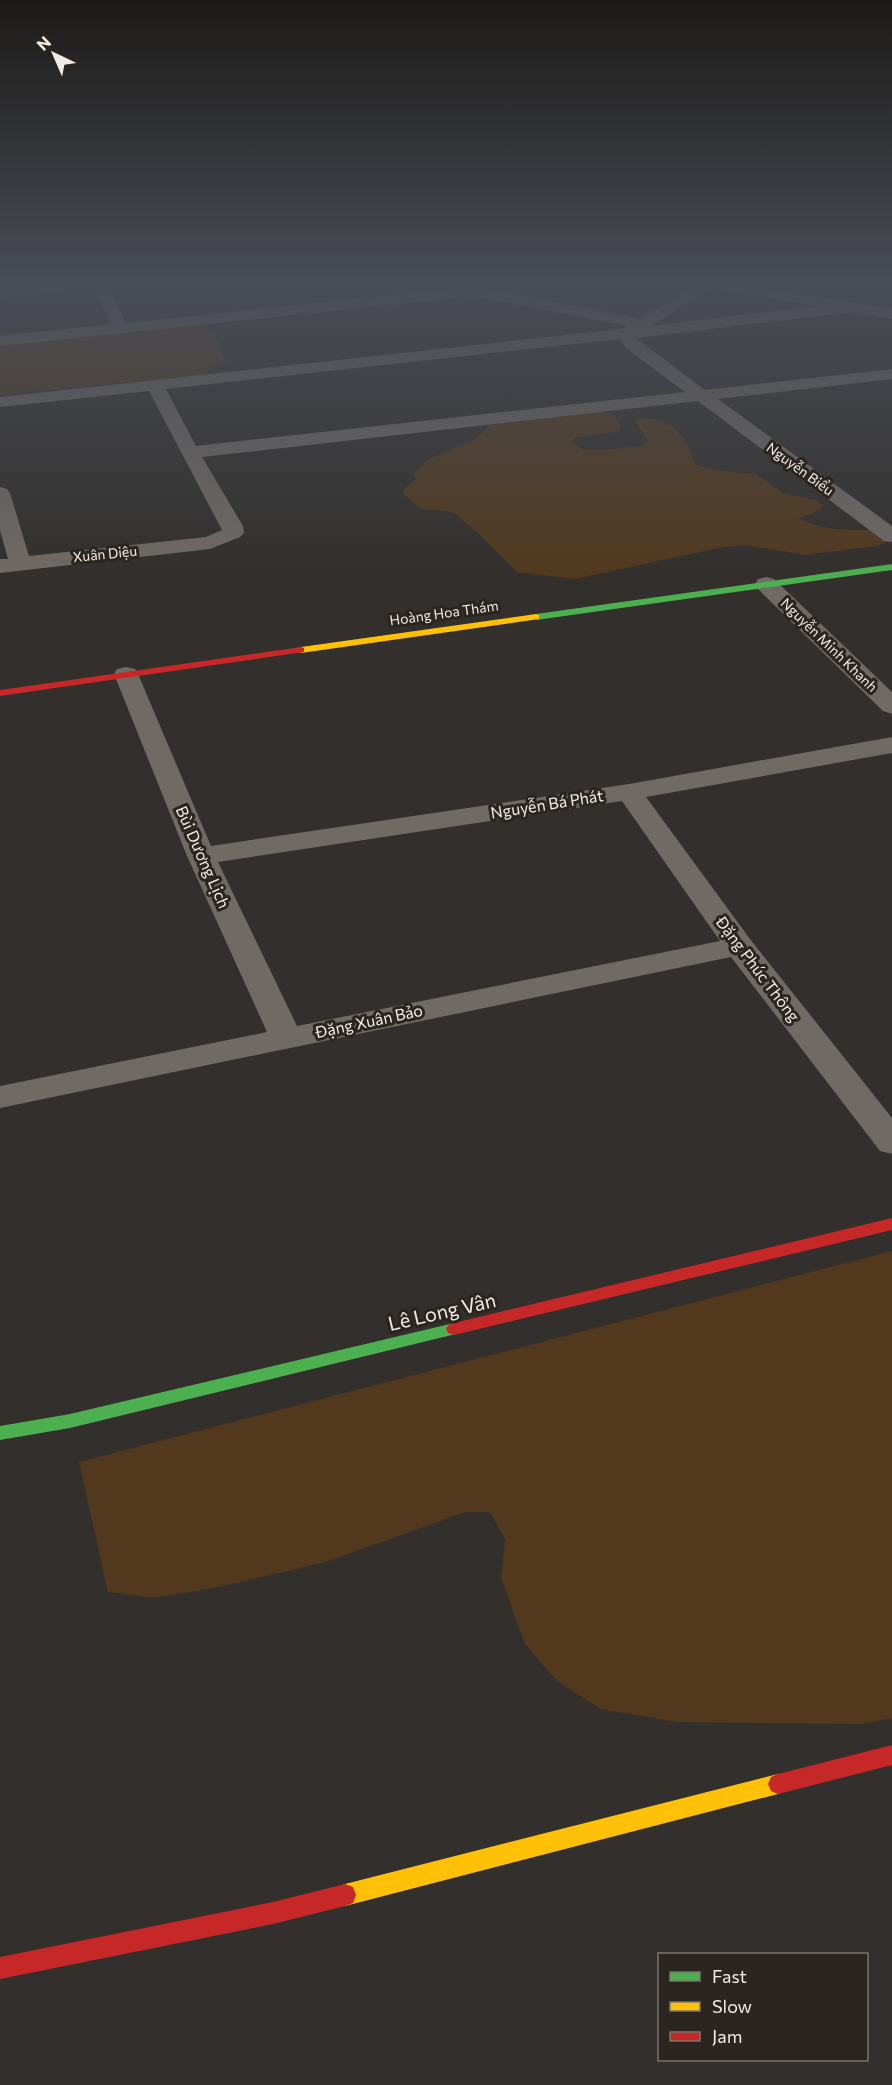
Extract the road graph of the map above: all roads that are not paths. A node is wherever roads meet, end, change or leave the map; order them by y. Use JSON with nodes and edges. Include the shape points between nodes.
{"nodes":[{"id":1,"x":171,"y":383,"type":"edge"},
{"id":2,"x":686,"y":383,"type":"edge"},
{"id":3,"x":808,"y":383,"type":"edge"},
{"id":4,"x":155,"y":385,"type":"junction"},
{"id":5,"x":702,"y":395,"type":"junction"},
{"id":6,"x":0,"y":402,"type":"edge"},
{"id":7,"x":190,"y":453,"type":"junction"},
{"id":8,"x":0,"y":493,"type":"edge"},
{"id":9,"x":892,"y":536,"type":"edge"},
{"id":10,"x":10,"y":565,"type":"edge"},
{"id":11,"x":892,"y":567,"type":"edge"},
{"id":12,"x":766,"y":584,"type":"junction"},
{"id":13,"x":126,"y":674,"type":"junction"},
{"id":14,"x":0,"y":693,"type":"edge"},
{"id":15,"x":892,"y":706,"type":"edge"},
{"id":16,"x":892,"y":745,"type":"edge"},
{"id":17,"x":629,"y":792,"type":"junction"},
{"id":18,"x":201,"y":856,"type":"junction"},
{"id":19,"x":739,"y":946,"type":"junction"},
{"id":20,"x":286,"y":1038,"type":"junction"},
{"id":21,"x":0,"y":1097,"type":"edge"},
{"id":22,"x":892,"y":1142,"type":"edge"},
{"id":23,"x":892,"y":1224,"type":"edge"},
{"id":24,"x":0,"y":1433,"type":"edge"},
{"id":25,"x":892,"y":1755,"type":"edge"},
{"id":26,"x":0,"y":1968,"type":"edge"}],
"edges":[{"from":1,"to":4,"type":"street"},
{"from":2,"to":5,"type":"street","name":"Nguyễn Biểu"},
{"from":3,"to":5,"type":"street"},
{"from":4,"to":6,"type":"street"},
{"from":4,"to":7,"type":"street"},
{"from":5,"to":7,"type":"street"},
{"from":5,"to":9,"type":"street","name":"Nguyễn Biểu"},
{"from":7,"to":10,"type":"street","name":"Xuân Diệu","via":[[233,534],[210,543]]},
{"from":8,"to":10,"type":"street"},
{"from":11,"to":12,"type":"street","name":"Hoàng Hoa Thám"},
{"from":12,"to":13,"type":"street","name":"Hoàng Hoa Thám"},
{"from":12,"to":15,"type":"street","name":"Nguyễn Minh Khanh"},
{"from":13,"to":14,"type":"street","name":"Hoàng Hoa Thám"},
{"from":13,"to":18,"type":"street","name":"Bùi Dương Lịch"},
{"from":16,"to":17,"type":"street","name":"Nguyễn Bá Phát"},
{"from":17,"to":18,"type":"street","name":"Nguyễn Bá Phát"},
{"from":17,"to":19,"type":"street","name":"Đặng Phúc Thông"},
{"from":18,"to":20,"type":"street","name":"Bùi Dương Lịch"},
{"from":19,"to":20,"type":"street","name":"Đặng Xuân Bảo"},
{"from":19,"to":22,"type":"street","name":"Đặng Phúc Thông"},
{"from":20,"to":21,"type":"street","name":"Đặng Xuân Bảo"},
{"from":23,"to":24,"type":"street","name":"Lê Long Vân","via":[[70,1421]]},
{"from":25,"to":26,"type":"street","via":[[273,1912]]}]}
